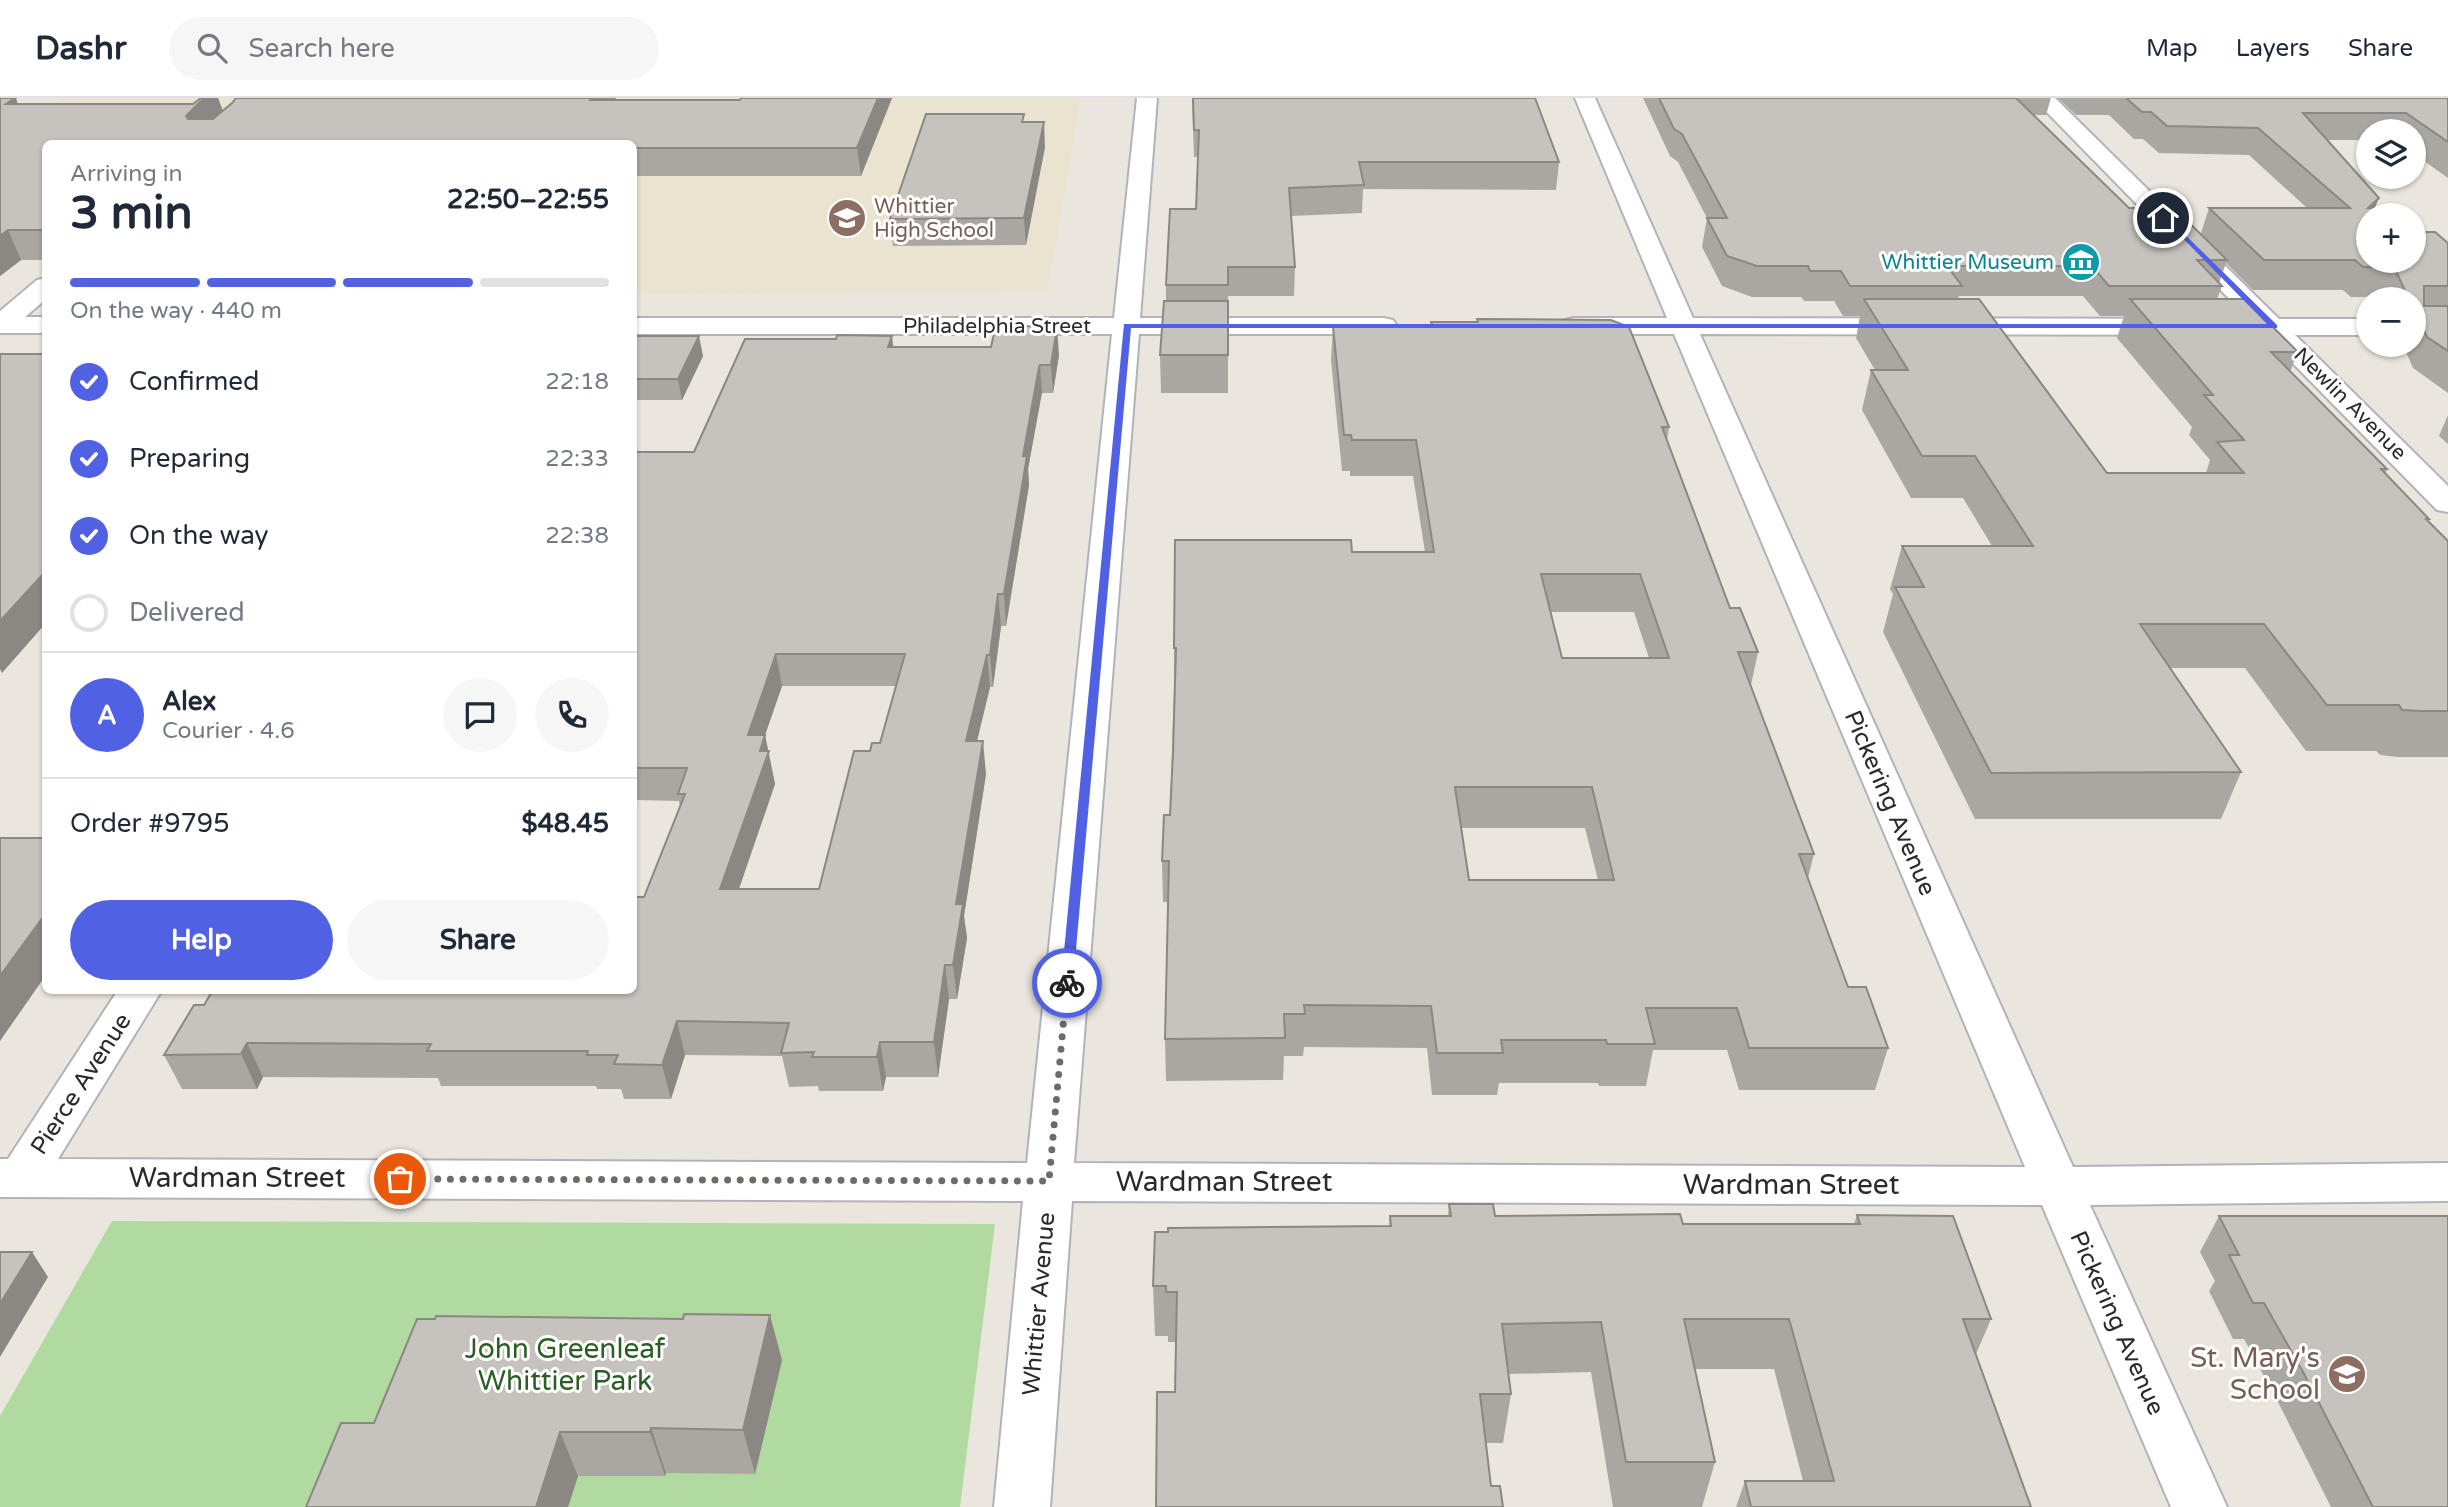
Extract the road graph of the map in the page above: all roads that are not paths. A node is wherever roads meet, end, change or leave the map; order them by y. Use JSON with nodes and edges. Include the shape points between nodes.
{"nodes":[{"id":1,"x":1147,"y":98,"type":"edge"},
{"id":2,"x":1584,"y":98,"type":"edge"},
{"id":3,"x":2043,"y":98,"type":"edge"},
{"id":4,"x":42,"y":288,"type":"edge"},
{"id":5,"x":0,"y":325,"type":"edge"},
{"id":6,"x":42,"y":325,"type":"edge"},
{"id":7,"x":637,"y":326,"type":"edge"},
{"id":8,"x":1127,"y":326,"type":"junction"},
{"id":9,"x":1404,"y":326,"type":"edge"},
{"id":10,"x":1554,"y":326,"type":"edge"},
{"id":11,"x":1684,"y":326,"type":"junction"},
{"id":12,"x":2274,"y":327,"type":"junction"},
{"id":13,"x":2356,"y":327,"type":"edge"},
{"id":14,"x":2448,"y":502,"type":"edge"},
{"id":15,"x":138,"y":994,"type":"edge"},
{"id":16,"x":11,"y":1178,"type":"edge"},
{"id":17,"x":1049,"y":1181,"type":"junction"},
{"id":18,"x":2448,"y":1182,"type":"edge"},
{"id":19,"x":2057,"y":1186,"type":"junction"},
{"id":20,"x":1022,"y":1507,"type":"edge"},
{"id":21,"x":2199,"y":1507,"type":"edge"}],
"edges":[{"from":1,"to":8,"type":"street","name":"Whittier Avenue"},
{"from":2,"to":11,"type":"street","name":"Pickering Avenue"},
{"from":3,"to":12,"type":"street","name":"Newlin Avenue"},
{"from":4,"to":5,"type":"street"},
{"from":5,"to":6,"type":"street"},
{"from":7,"to":8,"type":"street","name":"Philadelphia Street"},
{"from":8,"to":9,"type":"street","name":"Philadelphia Street"},
{"from":8,"to":17,"type":"street","name":"Whittier Avenue"},
{"from":10,"to":11,"type":"street"},
{"from":11,"to":12,"type":"street"},
{"from":11,"to":19,"type":"street","name":"Pickering Avenue"},
{"from":12,"to":13,"type":"street"},
{"from":12,"to":14,"type":"street","name":"Newlin Avenue"},
{"from":15,"to":16,"type":"street","name":"Pierce Avenue"},
{"from":16,"to":17,"type":"street","name":"Wardman Street"},
{"from":17,"to":19,"type":"street","name":"Wardman Street"},
{"from":17,"to":20,"type":"street","name":"Whittier Avenue"},
{"from":18,"to":19,"type":"street","name":"Wardman Street"},
{"from":19,"to":21,"type":"street","name":"Pickering Avenue"}]}
